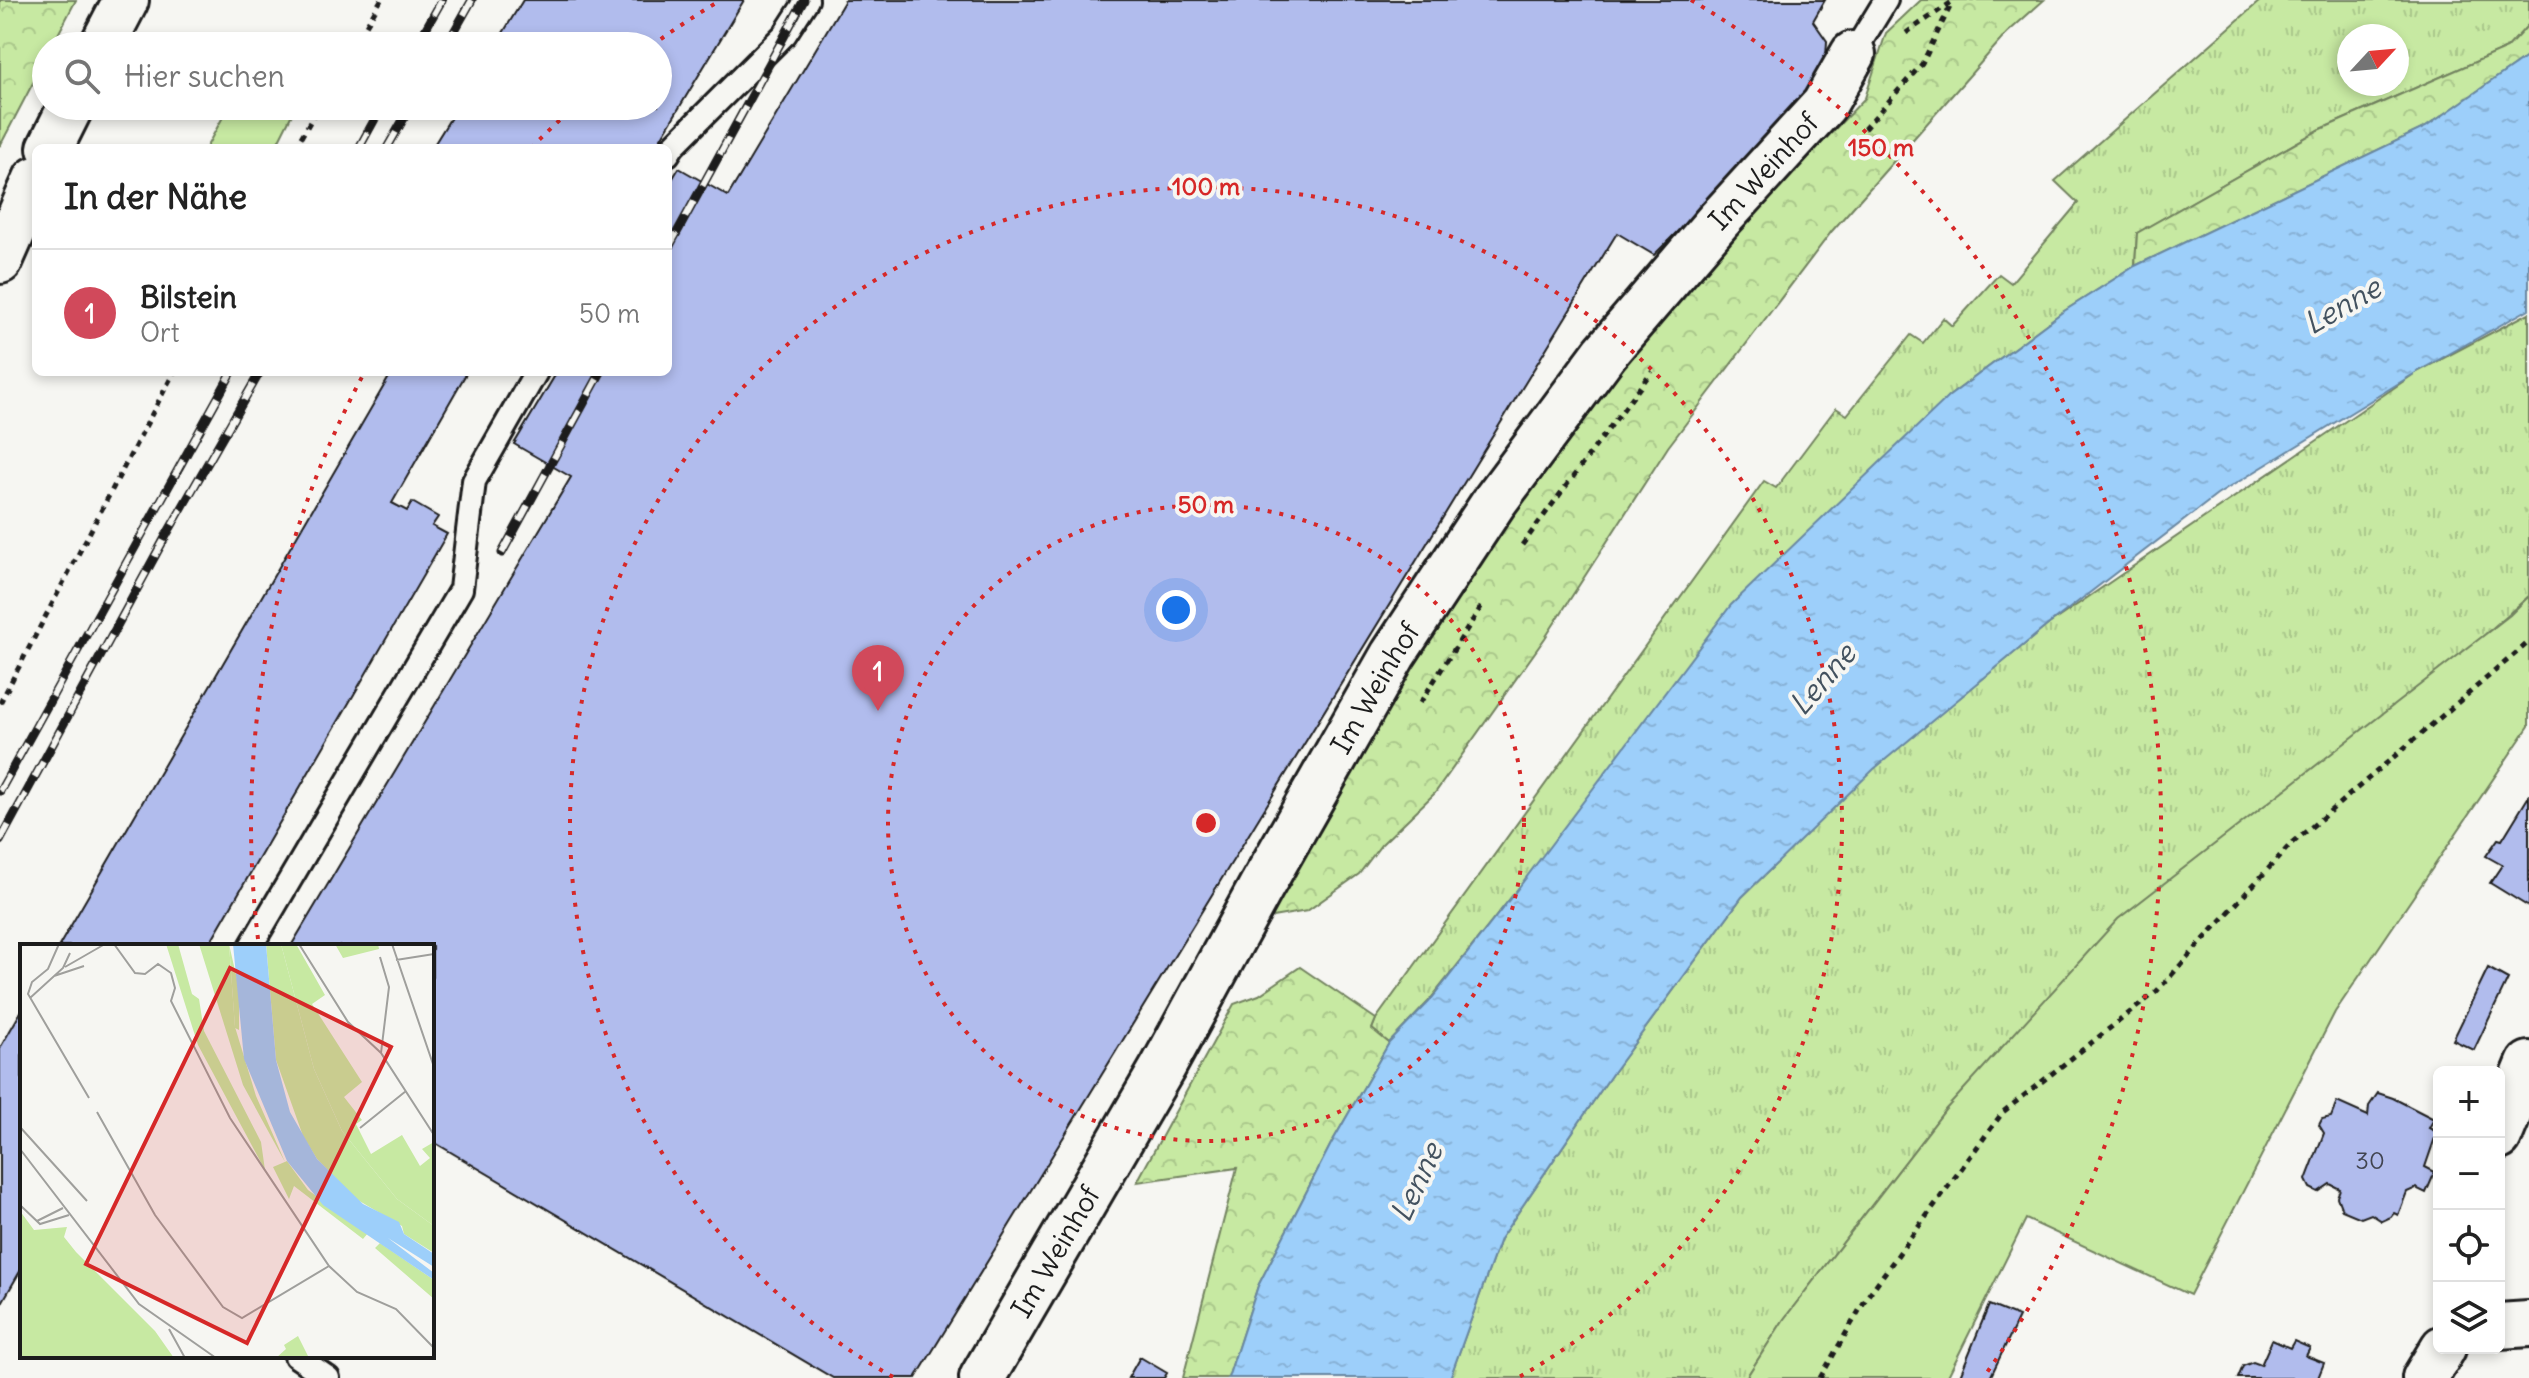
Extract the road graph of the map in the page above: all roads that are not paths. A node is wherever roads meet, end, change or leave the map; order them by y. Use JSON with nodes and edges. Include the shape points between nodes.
{"nodes":[{"id":1,"x":126,"y":0,"type":"edge"},
{"id":2,"x":807,"y":0,"type":"edge"},
{"id":3,"x":1886,"y":0,"type":"edge"},
{"id":4,"x":109,"y":32,"type":"edge"},
{"id":5,"x":1853,"y":54,"type":"joint"},
{"id":6,"x":64,"y":120,"type":"edge"},
{"id":7,"x":52,"y":144,"type":"edge"},
{"id":8,"x":672,"y":148,"type":"edge"},
{"id":9,"x":32,"y":188,"type":"edge"},
{"id":10,"x":0,"y":261,"type":"edge"},
{"id":11,"x":534,"y":376,"type":"edge"},
{"id":12,"x":252,"y":944,"type":"edge"},
{"id":13,"x":2529,"y":1064,"type":"edge"},
{"id":14,"x":2505,"y":1122,"type":"edge"},
{"id":15,"x":2529,"y":1324,"type":"edge"},
{"id":16,"x":2505,"y":1326,"type":"edge"},
{"id":17,"x":2439,"y":1354,"type":"edge"},
{"id":18,"x":299,"y":1358,"type":"edge"},
{"id":19,"x":328,"y":1378,"type":"edge"},
{"id":20,"x":982,"y":1378,"type":"edge"},
{"id":21,"x":2425,"y":1378,"type":"edge"}],
"edges":[{"from":1,"to":4,"type":"street"},
{"from":2,"to":8,"type":"lane","via":[[785,34]]},
{"from":3,"to":5,"type":"lane"},
{"from":5,"to":20,"type":"street","name":"Im Weinhof","via":[[1824,105],[1605,353],[1494,502],[1393,655]]},
{"from":6,"to":7,"type":"street"},
{"from":9,"to":10,"type":"street"},
{"from":11,"to":12,"type":"lane","via":[[474,481],[461,589]]},
{"from":13,"to":14,"type":"street"},
{"from":15,"to":16,"type":"street"},
{"from":17,"to":21,"type":"street"},
{"from":18,"to":19,"type":"lane"}]}
